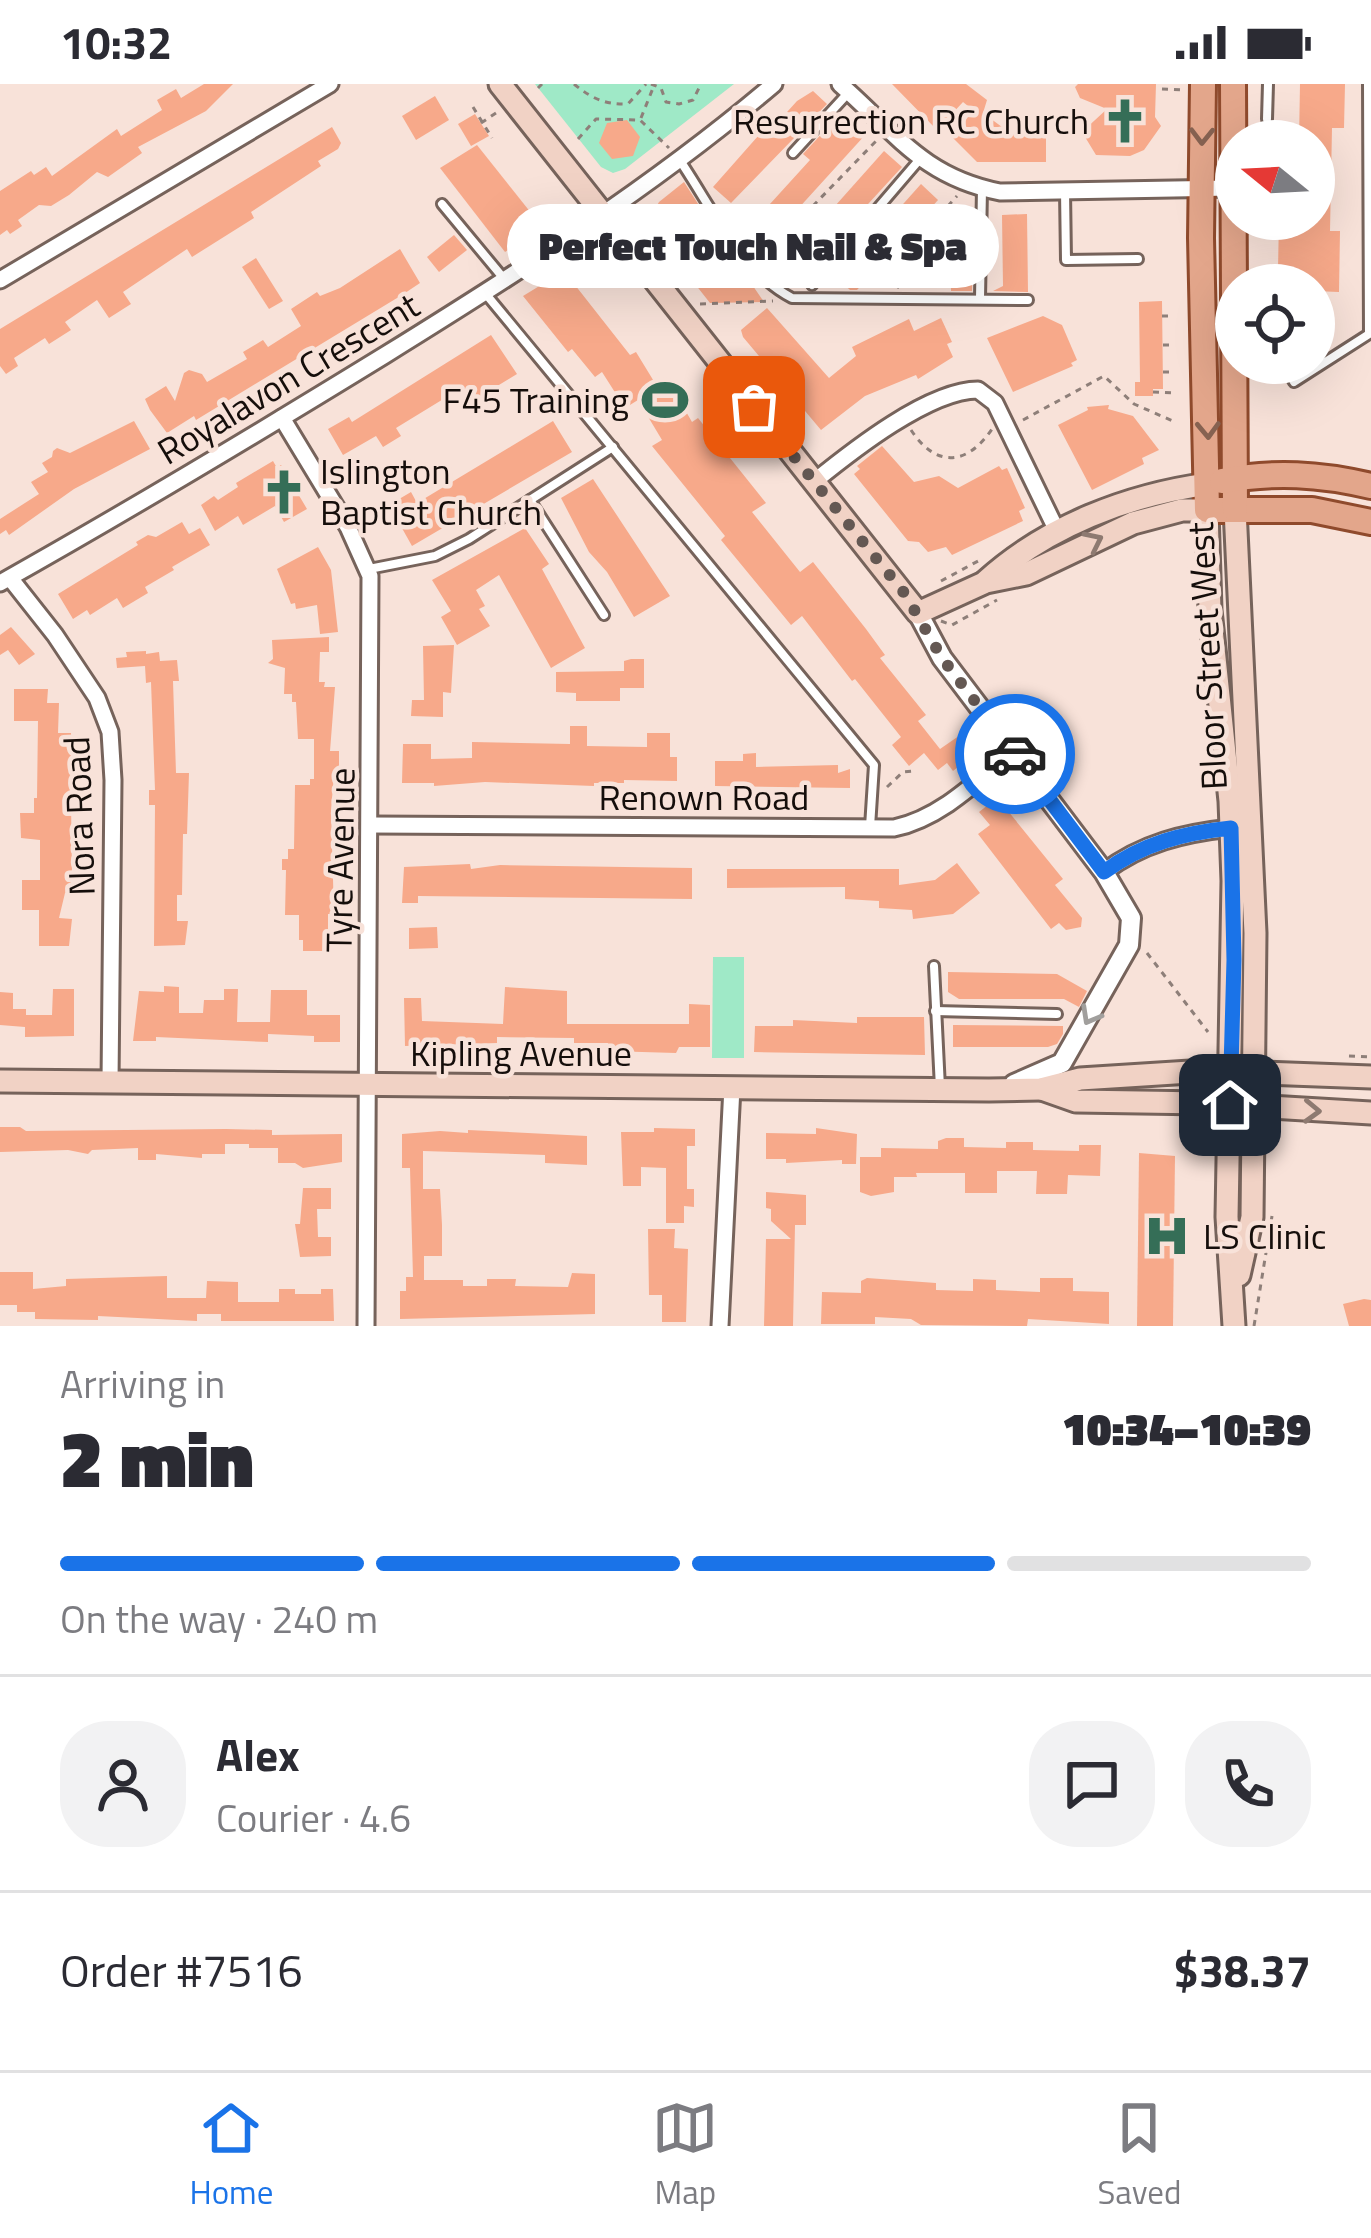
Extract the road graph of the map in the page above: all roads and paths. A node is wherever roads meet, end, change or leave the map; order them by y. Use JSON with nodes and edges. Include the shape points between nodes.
{"nodes":[{"id":1,"x":331,"y":84,"type":"edge"},
{"id":2,"x":500,"y":84,"type":"edge"},
{"id":3,"x":574,"y":84,"type":"edge"},
{"id":4,"x":651,"y":84,"type":"edge"},
{"id":5,"x":701,"y":84,"type":"edge"},
{"id":6,"x":774,"y":84,"type":"edge"},
{"id":7,"x":1233,"y":84,"type":"edge"},
{"id":8,"x":1268,"y":84,"type":"edge"},
{"id":9,"x":1368,"y":84,"type":"edge"},
{"id":10,"x":664,"y":86,"type":"edge"},
{"id":11,"x":1193,"y":87,"type":"edge"},
{"id":12,"x":844,"y":88,"type":"edge"},
{"id":13,"x":1162,"y":89,"type":"dead end"},
{"id":14,"x":611,"y":104,"type":"junction"},
{"id":15,"x":473,"y":107,"type":"dead end"},
{"id":16,"x":496,"y":113,"type":"dead end"},
{"id":17,"x":611,"y":119,"type":"junction"},
{"id":18,"x":1267,"y":119,"type":"dead end"},
{"id":19,"x":640,"y":120,"type":"junction"},
{"id":20,"x":1232,"y":120,"type":"edge"},
{"id":21,"x":482,"y":123,"type":"junction"},
{"id":22,"x":889,"y":128,"type":"junction"},
{"id":23,"x":493,"y":137,"type":"dead end"},
{"id":24,"x":578,"y":139,"type":"dead end"},
{"id":25,"x":793,"y":153,"type":"dead end"},
{"id":26,"x":679,"y":158,"type":"junction"},
{"id":27,"x":921,"y":158,"type":"junction"},
{"id":28,"x":975,"y":187,"type":"junction"},
{"id":29,"x":1201,"y":187,"type":"junction"},
{"id":30,"x":1215,"y":187,"type":"edge"},
{"id":31,"x":1065,"y":190,"type":"junction"},
{"id":32,"x":442,"y":203,"type":"dead end"},
{"id":33,"x":602,"y":216,"type":"junction"},
{"id":34,"x":933,"y":223,"type":"junction"},
{"id":35,"x":918,"y":224,"type":"dead end"},
{"id":36,"x":926,"y":231,"type":"junction"},
{"id":37,"x":1232,"y":240,"type":"edge"},
{"id":38,"x":904,"y":241,"type":"dead end"},
{"id":39,"x":910,"y":248,"type":"junction"},
{"id":40,"x":771,"y":249,"type":"dead end"},
{"id":41,"x":896,"y":250,"type":"dead end"},
{"id":42,"x":741,"y":251,"type":"junction"},
{"id":43,"x":932,"y":253,"type":"junction"},
{"id":44,"x":902,"y":257,"type":"junction"},
{"id":45,"x":888,"y":259,"type":"dead end"},
{"id":46,"x":1138,"y":259,"type":"dead end"},
{"id":47,"x":920,"y":264,"type":"junction"},
{"id":48,"x":895,"y":265,"type":"junction"},
{"id":49,"x":912,"y":265,"type":"junction"},
{"id":50,"x":912,"y":272,"type":"junction"},
{"id":51,"x":920,"y":272,"type":"junction"},
{"id":52,"x":787,"y":276,"type":"dead end"},
{"id":53,"x":872,"y":276,"type":"dead end"},
{"id":54,"x":0,"y":280,"type":"edge"},
{"id":55,"x":505,"y":280,"type":"junction"},
{"id":56,"x":880,"y":282,"type":"junction"},
{"id":57,"x":931,"y":284,"type":"junction"},
{"id":58,"x":812,"y":285,"type":"dead end"},
{"id":59,"x":485,"y":293,"type":"junction"},
{"id":60,"x":792,"y":298,"type":"junction"},
{"id":61,"x":932,"y":298,"type":"junction"},
{"id":62,"x":980,"y":298,"type":"junction"},
{"id":63,"x":861,"y":299,"type":"junction"},
{"id":64,"x":887,"y":299,"type":"junction"},
{"id":65,"x":1028,"y":300,"type":"dead end"},
{"id":66,"x":700,"y":304,"type":"dead end"},
{"id":67,"x":1162,"y":316,"type":"dead end"},
{"id":68,"x":1174,"y":316,"type":"dead end"},
{"id":69,"x":1174,"y":344,"type":"dead end"},
{"id":70,"x":1162,"y":345,"type":"dead end"},
{"id":71,"x":1335,"y":356,"type":"edge"},
{"id":72,"x":1163,"y":372,"type":"dead end"},
{"id":73,"x":1174,"y":372,"type":"dead end"},
{"id":74,"x":1153,"y":392,"type":"dead end"},
{"id":75,"x":1174,"y":393,"type":"dead end"},
{"id":76,"x":1001,"y":415,"type":"junction"},
{"id":77,"x":282,"y":418,"type":"junction"},
{"id":78,"x":904,"y":419,"type":"junction"},
{"id":79,"x":1021,"y":422,"type":"dead end"},
{"id":80,"x":1175,"y":422,"type":"dead end"},
{"id":81,"x":613,"y":447,"type":"junction"},
{"id":82,"x":1235,"y":479,"type":"junction"},
{"id":83,"x":814,"y":481,"type":"junction"},
{"id":84,"x":1371,"y":486,"type":"edge"},
{"id":85,"x":1208,"y":497,"type":"junction"},
{"id":86,"x":530,"y":500,"type":"junction"},
{"id":87,"x":1234,"y":509,"type":"junction"},
{"id":88,"x":1371,"y":522,"type":"edge"},
{"id":89,"x":1058,"y":533,"type":"junction"},
{"id":90,"x":367,"y":569,"type":"junction"},
{"id":91,"x":5,"y":580,"type":"edge"},
{"id":92,"x":986,"y":581,"type":"junction"},
{"id":93,"x":918,"y":613,"type":"junction"},
{"id":94,"x":604,"y":615,"type":"dead end"},
{"id":95,"x":1013,"y":751,"type":"junction"},
{"id":96,"x":915,"y":771,"type":"dead end"},
{"id":97,"x":872,"y":790,"type":"junction"},
{"id":98,"x":371,"y":825,"type":"junction"},
{"id":99,"x":870,"y":828,"type":"junction"},
{"id":100,"x":1231,"y":828,"type":"junction"},
{"id":101,"x":1104,"y":872,"type":"junction"},
{"id":102,"x":1142,"y":946,"type":"dead end"},
{"id":103,"x":934,"y":966,"type":"dead end"},
{"id":104,"x":935,"y":1011,"type":"junction"},
{"id":105,"x":1057,"y":1014,"type":"dead end"},
{"id":106,"x":1208,"y":1032,"type":"dead end"},
{"id":107,"x":1243,"y":1073,"type":"junction"},
{"id":108,"x":1371,"y":1076,"type":"edge"},
{"id":109,"x":0,"y":1081,"type":"edge"},
{"id":110,"x":110,"y":1082,"type":"junction"},
{"id":111,"x":368,"y":1084,"type":"junction"},
{"id":112,"x":732,"y":1087,"type":"junction"},
{"id":113,"x":940,"y":1089,"type":"junction"},
{"id":114,"x":1041,"y":1089,"type":"junction"},
{"id":115,"x":989,"y":1090,"type":"junction"},
{"id":116,"x":1230,"y":1105,"type":"junction"},
{"id":117,"x":1254,"y":1107,"type":"junction"},
{"id":118,"x":1371,"y":1112,"type":"edge"},
{"id":119,"x":1234,"y":1293,"type":"junction"},
{"id":120,"x":367,"y":1326,"type":"edge"},
{"id":121,"x":720,"y":1326,"type":"edge"},
{"id":122,"x":1234,"y":1326,"type":"edge"}],
"edges":[{"from":1,"to":54,"type":"street"},
{"from":2,"to":33,"type":"main road"},
{"from":3,"to":14,"type":"path"},
{"from":4,"to":10,"type":"path"},
{"from":4,"to":14,"type":"path","via":[[628,104]]},
{"from":4,"to":19,"type":"path"},
{"from":5,"to":10,"type":"path","via":[[693,100],[679,104],[666,102]]},
{"from":6,"to":26,"type":"street","name":"Royalavon Crescent"},
{"from":7,"to":20,"type":"main road","name":"Bloor Street West"},
{"from":8,"to":18,"type":"lane"},
{"from":9,"to":71,"type":"lane","via":[[1369,334]]},
{"from":11,"to":13,"type":"path"},
{"from":11,"to":29,"type":"main road","name":"Bloor Street West","one_way":true},
{"from":12,"to":22,"type":"street"},
{"from":12,"to":25,"type":"lane"},
{"from":14,"to":17,"type":"path"},
{"from":15,"to":21,"type":"path"},
{"from":16,"to":21,"type":"path"},
{"from":17,"to":19,"type":"path"},
{"from":17,"to":24,"type":"path","via":[[596,119]]},
{"from":19,"to":26,"type":"path"},
{"from":21,"to":23,"type":"path"},
{"from":22,"to":27,"type":"street"},
{"from":22,"to":40,"type":"path"},
{"from":26,"to":33,"type":"street","name":"Royalavon Crescent"},
{"from":26,"to":42,"type":"lane"},
{"from":27,"to":28,"type":"street"},
{"from":27,"to":58,"type":"lane"},
{"from":28,"to":31,"type":"street"},
{"from":28,"to":34,"type":"path"},
{"from":28,"to":62,"type":"lane"},
{"from":29,"to":30,"type":"street"},
{"from":29,"to":31,"type":"street"},
{"from":29,"to":85,"type":"main road","name":"Bloor Street West","one_way":true},
{"from":31,"to":46,"type":"lane","via":[[1066,260]]},
{"from":32,"to":55,"type":"lane"},
{"from":33,"to":55,"type":"street","name":"Royalavon Crescent"},
{"from":33,"to":83,"type":"main road"},
{"from":34,"to":36,"type":"path"},
{"from":34,"to":43,"type":"path"},
{"from":35,"to":36,"type":"path"},
{"from":36,"to":39,"type":"path"},
{"from":37,"to":82,"type":"main road","name":"Bloor Street West"},
{"from":38,"to":39,"type":"path"},
{"from":39,"to":44,"type":"path"},
{"from":41,"to":44,"type":"path"},
{"from":42,"to":52,"type":"lane"},
{"from":42,"to":60,"type":"lane","via":[[770,287]]},
{"from":43,"to":47,"type":"path"},
{"from":43,"to":57,"type":"path"},
{"from":44,"to":48,"type":"path"},
{"from":44,"to":49,"type":"path"},
{"from":45,"to":48,"type":"path"},
{"from":47,"to":49,"type":"path"},
{"from":47,"to":51,"type":"path"},
{"from":48,"to":56,"type":"path"},
{"from":49,"to":50,"type":"path"},
{"from":50,"to":51,"type":"path"},
{"from":50,"to":64,"type":"path"},
{"from":51,"to":57,"type":"path"},
{"from":53,"to":56,"type":"path"},
{"from":55,"to":59,"type":"street","name":"Royalavon Crescent"},
{"from":56,"to":63,"type":"path"},
{"from":57,"to":61,"type":"path"},
{"from":59,"to":77,"type":"street","name":"Royalavon Crescent"},
{"from":59,"to":81,"type":"lane"},
{"from":60,"to":63,"type":"lane"},
{"from":60,"to":66,"type":"path"},
{"from":61,"to":62,"type":"lane"},
{"from":61,"to":64,"type":"lane"},
{"from":62,"to":65,"type":"lane"},
{"from":63,"to":64,"type":"lane"},
{"from":67,"to":68,"type":"path"},
{"from":69,"to":70,"type":"path"},
{"from":72,"to":73,"type":"path"},
{"from":74,"to":75,"type":"path"},
{"from":76,"to":78,"type":"street","via":[[987,394],[970,389]]},
{"from":76,"to":78,"type":"path","via":[[976,451],[956,459],[922,447]]},
{"from":76,"to":89,"type":"street"},
{"from":77,"to":90,"type":"street","name":"Tyre Avenue"},
{"from":77,"to":91,"type":"street","name":"Royalavon Crescent"},
{"from":78,"to":83,"type":"street"},
{"from":79,"to":80,"type":"path","via":[[1104,376],[1134,404]]},
{"from":81,"to":86,"type":"lane"},
{"from":81,"to":97,"type":"lane","via":[[874,765]]},
{"from":82,"to":84,"type":"main road","via":[[1284,473]]},
{"from":82,"to":85,"type":"main road"},
{"from":82,"to":87,"type":"main road","name":"Bloor Street West"},
{"from":83,"to":93,"type":"main road"},
{"from":85,"to":87,"type":"main road"},
{"from":85,"to":89,"type":"main road","via":[[1131,500]]},
{"from":92,"to":85,"type":"main road","one_way":true,"via":[[1026,574]]},
{"from":85,"to":100,"type":"main road","name":"Bloor Street West"},
{"from":86,"to":90,"type":"lane","via":[[435,556]]},
{"from":86,"to":94,"type":"lane"},
{"from":87,"to":88,"type":"main road","via":[[1312,510]]},
{"from":87,"to":107,"type":"main road","name":"Bloor Street West","via":[[1252,825]]},
{"from":89,"to":92,"type":"main road"},
{"from":90,"to":98,"type":"street","name":"Tyre Avenue"},
{"from":91,"to":110,"type":"street","name":"Nora Road","via":[[86,680],[110,732]]},
{"from":92,"to":93,"type":"main road"},
{"from":93,"to":95,"type":"street"},
{"from":95,"to":99,"type":"street","name":"Renown Road","via":[[920,822]]},
{"from":95,"to":101,"type":"street"},
{"from":96,"to":97,"type":"path"},
{"from":97,"to":99,"type":"lane"},
{"from":98,"to":99,"type":"street","name":"Renown Road"},
{"from":98,"to":111,"type":"street","name":"Tyre Avenue"},
{"from":100,"to":101,"type":"street","via":[[1170,838]]},
{"from":100,"to":107,"type":"main road","name":"Bloor Street West"},
{"from":101,"to":115,"type":"street","one_way":true,"via":[[1129,910],[1129,946],[1062,1063]]},
{"from":102,"to":106,"type":"path"},
{"from":103,"to":104,"type":"lane"},
{"from":104,"to":105,"type":"lane"},
{"from":104,"to":113,"type":"lane"},
{"from":107,"to":108,"type":"main road","name":"Kipling Avenue"},
{"from":107,"to":114,"type":"main road","name":"Kipling Avenue","via":[[1080,1079]]},
{"from":107,"to":116,"type":"main road","name":"Bloor Street West"},
{"from":107,"to":117,"type":"main road","name":"Bloor Street West"},
{"from":109,"to":110,"type":"main road","name":"Kipling Avenue"},
{"from":110,"to":111,"type":"main road","name":"Kipling Avenue"},
{"from":111,"to":112,"type":"main road","name":"Kipling Avenue"},
{"from":111,"to":120,"type":"street","name":"Tyre Avenue"},
{"from":112,"to":113,"type":"main road","name":"Kipling Avenue"},
{"from":112,"to":121,"type":"street"},
{"from":113,"to":115,"type":"main road","name":"Kipling Avenue"},
{"from":114,"to":115,"type":"main road","name":"Kipling Avenue"},
{"from":114,"to":116,"type":"main road","name":"Kipling Avenue","via":[[1076,1101]]},
{"from":116,"to":117,"type":"main road","name":"Kipling Avenue"},
{"from":116,"to":119,"type":"main road","name":"Bloor Street West","via":[[1226,1217]]},
{"from":117,"to":118,"type":"main road","name":"Kipling Avenue","one_way":true},
{"from":117,"to":119,"type":"main road","name":"Bloor Street West","via":[[1252,1217]]},
{"from":119,"to":122,"type":"main road","name":"Bloor Street West"}]}
